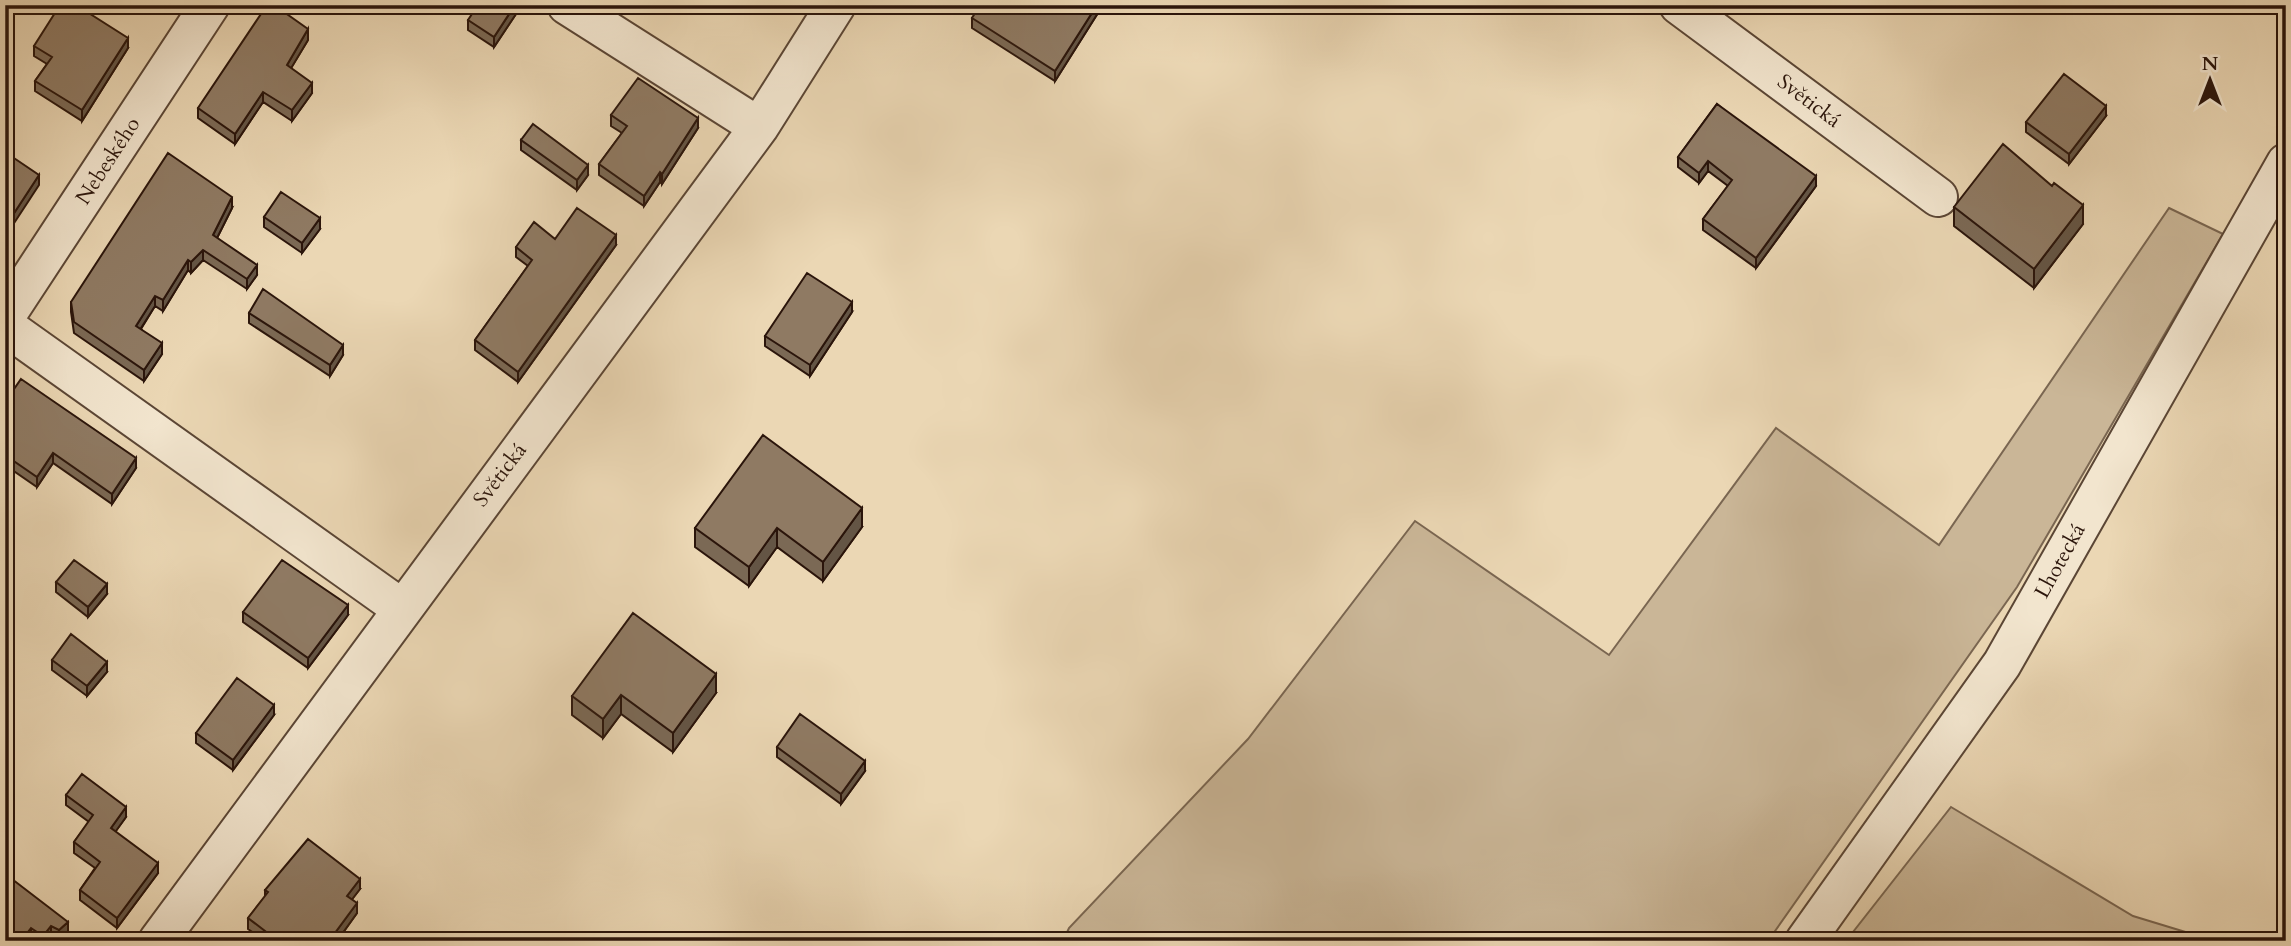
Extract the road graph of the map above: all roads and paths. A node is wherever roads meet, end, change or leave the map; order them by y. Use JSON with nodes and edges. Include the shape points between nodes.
{"nodes":[{"id":1,"x":210,"y":5,"type":"edge"},
{"id":2,"x":567,"y":5,"type":"edge"},
{"id":3,"x":836,"y":5,"type":"edge"},
{"id":4,"x":1679,"y":5,"type":"edge"},
{"id":5,"x":759,"y":127,"type":"junction"},
{"id":6,"x":2286,"y":163,"type":"edge"},
{"id":7,"x":1938,"y":197,"type":"dead end"},
{"id":8,"x":5,"y":317,"type":"edge"},
{"id":9,"x":5,"y":326,"type":"edge"},
{"id":10,"x":401,"y":608,"type":"junction"},
{"id":11,"x":158,"y":941,"type":"edge"},
{"id":12,"x":1805,"y":941,"type":"edge"}],
"edges":[{"from":1,"to":8,"type":"street","name":"Nebeského"},
{"from":2,"to":5,"type":"street"},
{"from":3,"to":5,"type":"street","name":"Světická"},
{"from":4,"to":7,"type":"street","name":"Světická"},
{"from":5,"to":10,"type":"street","name":"Světická"},
{"from":6,"to":12,"type":"street","name":"Lhotecká","via":[[2003,664]]},
{"from":9,"to":10,"type":"street"},
{"from":10,"to":11,"type":"street","name":"Světická"}]}
